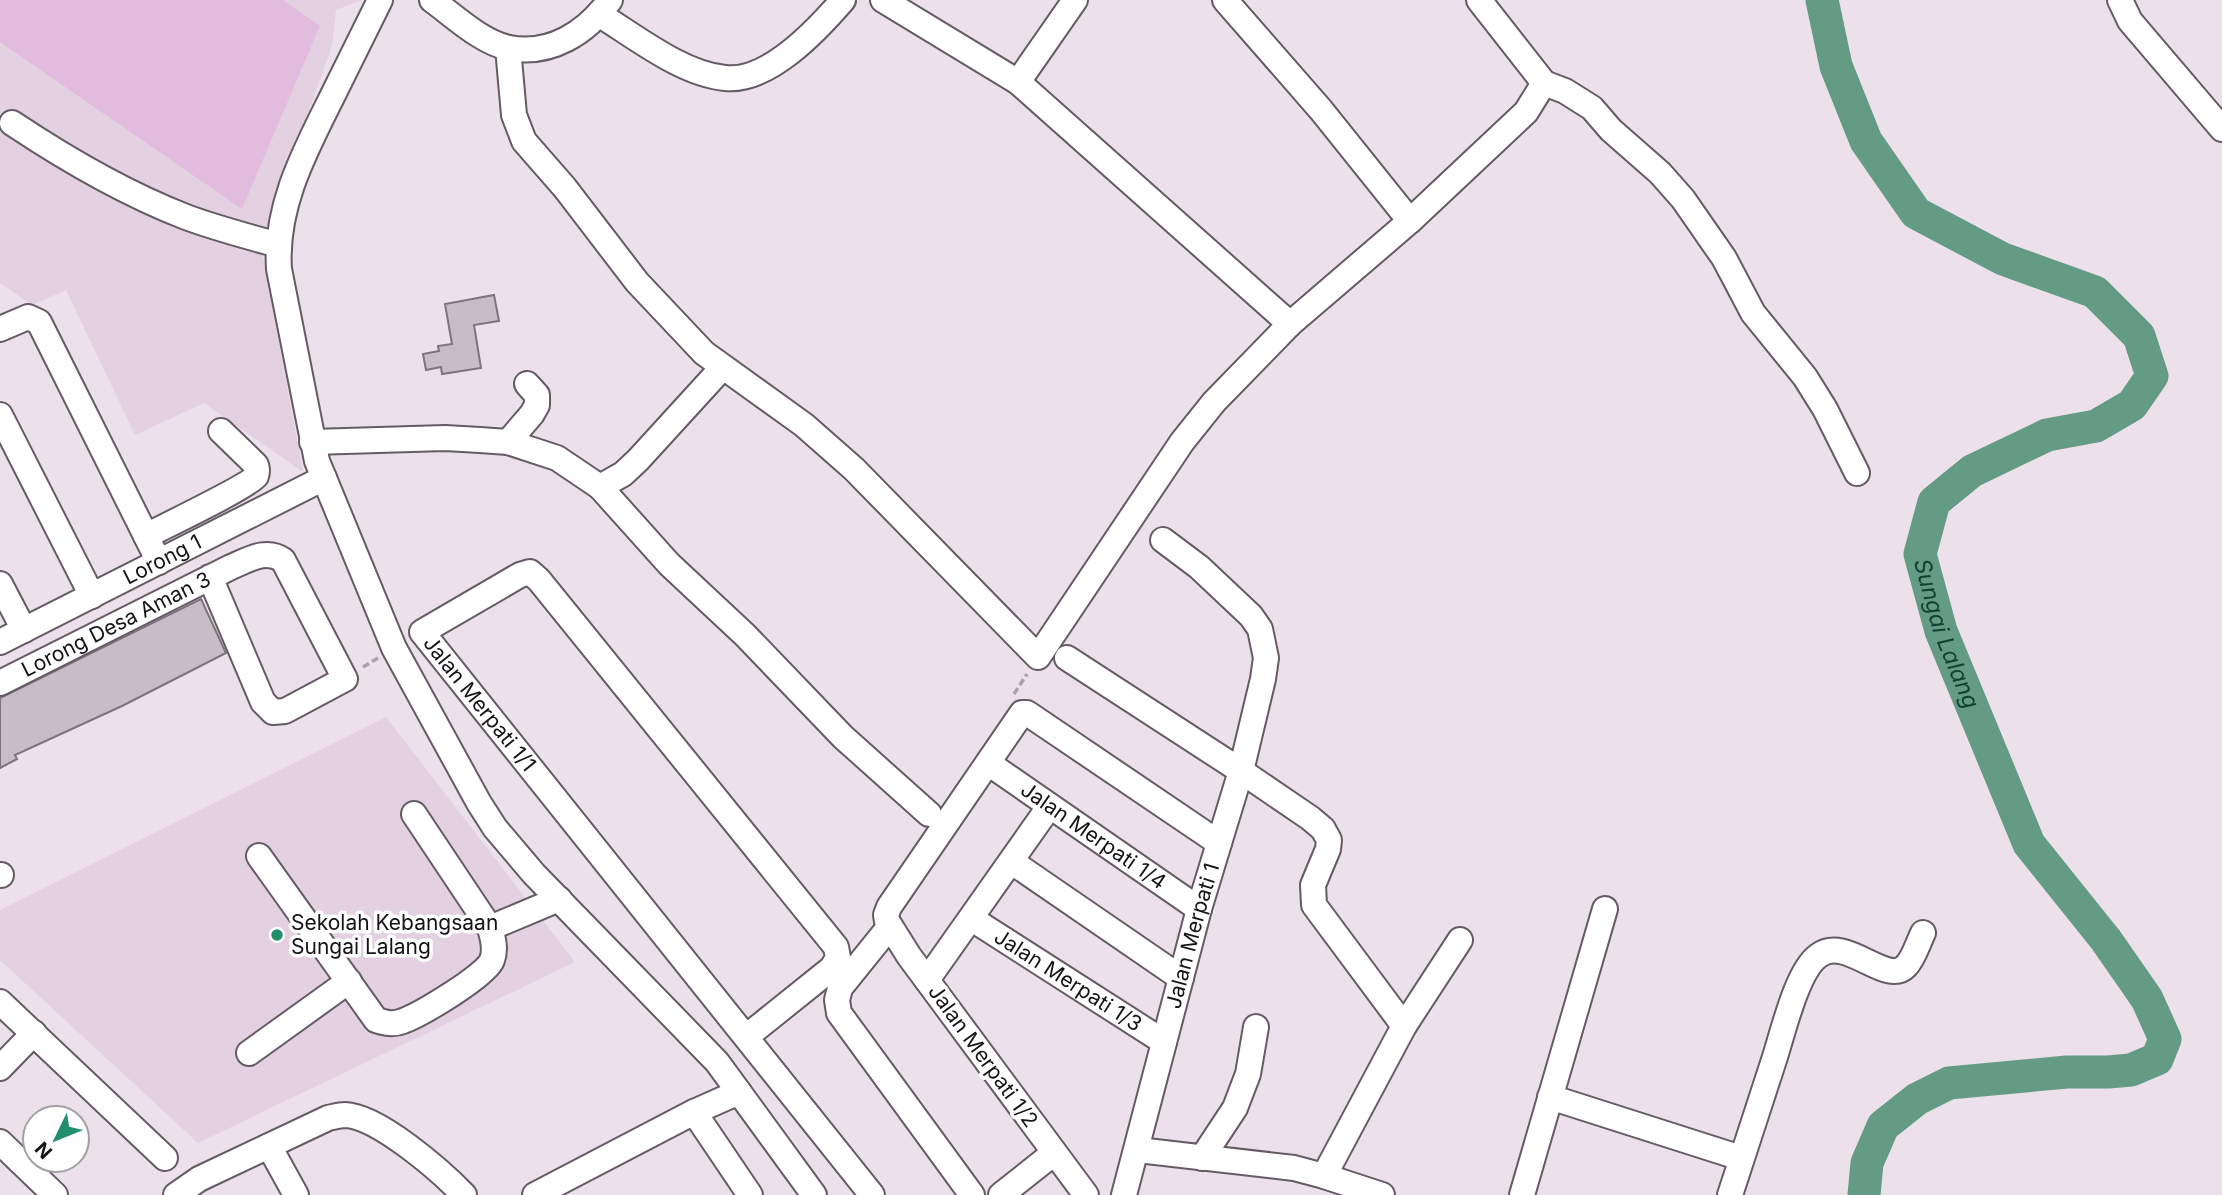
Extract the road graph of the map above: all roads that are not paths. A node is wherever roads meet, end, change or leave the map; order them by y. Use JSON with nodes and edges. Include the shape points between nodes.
{"nodes":[{"id":1,"x":432,"y":0,"type":"edge"},
{"id":2,"x":843,"y":0,"type":"edge"},
{"id":3,"x":883,"y":0,"type":"edge"},
{"id":4,"x":1075,"y":0,"type":"edge"},
{"id":5,"x":1225,"y":0,"type":"edge"},
{"id":6,"x":1479,"y":0,"type":"edge"},
{"id":7,"x":2120,"y":0,"type":"edge"},
{"id":8,"x":372,"y":4,"type":"edge"},
{"id":9,"x":605,"y":7,"type":"edge"},
{"id":10,"x":508,"y":48,"type":"junction"},
{"id":11,"x":1018,"y":82,"type":"junction"},
{"id":12,"x":1544,"y":83,"type":"junction"},
{"id":13,"x":12,"y":123,"type":"dead end"},
{"id":14,"x":2222,"y":130,"type":"edge"},
{"id":15,"x":1410,"y":220,"type":"junction"},
{"id":16,"x":278,"y":245,"type":"junction"},
{"id":17,"x":1290,"y":324,"type":"junction"},
{"id":18,"x":0,"y":329,"type":"edge"},
{"id":19,"x":722,"y":368,"type":"junction"},
{"id":20,"x":527,"y":384,"type":"dead end"},
{"id":21,"x":0,"y":415,"type":"edge"},
{"id":22,"x":221,"y":431,"type":"dead end"},
{"id":23,"x":312,"y":442,"type":"junction"},
{"id":24,"x":509,"y":442,"type":"junction"},
{"id":25,"x":1857,"y":473,"type":"dead end"},
{"id":26,"x":324,"y":478,"type":"junction"},
{"id":27,"x":600,"y":487,"type":"junction"},
{"id":28,"x":214,"y":534,"type":"junction"},
{"id":29,"x":146,"y":536,"type":"junction"},
{"id":30,"x":1163,"y":540,"type":"dead end"},
{"id":31,"x":159,"y":562,"type":"junction"},
{"id":32,"x":220,"y":572,"type":"junction"},
{"id":33,"x":0,"y":584,"type":"edge"},
{"id":34,"x":92,"y":596,"type":"junction"},
{"id":35,"x":24,"y":630,"type":"junction"},
{"id":36,"x":422,"y":632,"type":"junction"},
{"id":37,"x":0,"y":642,"type":"edge"},
{"id":38,"x":394,"y":648,"type":"junction"},
{"id":39,"x":1067,"y":657,"type":"dead end"},
{"id":40,"x":0,"y":683,"type":"edge"},
{"id":41,"x":988,"y":763,"type":"junction"},
{"id":42,"x":1241,"y":771,"type":"junction"},
{"id":43,"x":1049,"y":807,"type":"junction"},
{"id":44,"x":414,"y":814,"type":"dead end"},
{"id":45,"x":929,"y":814,"type":"dead end"},
{"id":46,"x":1219,"y":843,"type":"junction"},
{"id":47,"x":259,"y":856,"type":"dead end"},
{"id":48,"x":1012,"y":862,"type":"junction"},
{"id":49,"x":559,"y":899,"type":"junction"},
{"id":50,"x":1199,"y":909,"type":"junction"},
{"id":51,"x":1605,"y":909,"type":"dead end"},
{"id":52,"x":888,"y":916,"type":"junction"},
{"id":53,"x":972,"y":919,"type":"junction"},
{"id":54,"x":490,"y":928,"type":"junction"},
{"id":55,"x":1923,"y":933,"type":"dead end"},
{"id":56,"x":1460,"y":940,"type":"dead end"},
{"id":57,"x":1181,"y":978,"type":"junction"},
{"id":58,"x":927,"y":980,"type":"junction"},
{"id":59,"x":349,"y":981,"type":"junction"},
{"id":60,"x":0,"y":1002,"type":"edge"},
{"id":61,"x":1256,"y":1027,"type":"dead end"},
{"id":62,"x":1404,"y":1027,"type":"junction"},
{"id":63,"x":34,"y":1033,"type":"junction"},
{"id":64,"x":746,"y":1037,"type":"junction"},
{"id":65,"x":1164,"y":1042,"type":"junction"},
{"id":66,"x":248,"y":1053,"type":"dead end"},
{"id":67,"x":0,"y":1068,"type":"edge"},
{"id":68,"x":739,"y":1092,"type":"junction"},
{"id":69,"x":1550,"y":1097,"type":"junction"},
{"id":70,"x":694,"y":1112,"type":"junction"},
{"id":71,"x":0,"y":1142,"type":"edge"},
{"id":72,"x":269,"y":1146,"type":"junction"},
{"id":73,"x":1138,"y":1150,"type":"junction"},
{"id":74,"x":1054,"y":1153,"type":"junction"},
{"id":75,"x":165,"y":1158,"type":"dead end"},
{"id":76,"x":1202,"y":1158,"type":"junction"},
{"id":77,"x":1741,"y":1158,"type":"junction"},
{"id":78,"x":1324,"y":1176,"type":"junction"},
{"id":79,"x":203,"y":1187,"type":"edge"},
{"id":80,"x":55,"y":1195,"type":"edge"},
{"id":81,"x":176,"y":1195,"type":"edge"},
{"id":82,"x":296,"y":1195,"type":"edge"},
{"id":83,"x":464,"y":1195,"type":"edge"},
{"id":84,"x":535,"y":1195,"type":"edge"},
{"id":85,"x":750,"y":1195,"type":"edge"},
{"id":86,"x":814,"y":1195,"type":"edge"},
{"id":87,"x":872,"y":1195,"type":"edge"},
{"id":88,"x":972,"y":1195,"type":"edge"},
{"id":89,"x":1001,"y":1195,"type":"edge"},
{"id":90,"x":1086,"y":1195,"type":"edge"},
{"id":91,"x":1124,"y":1195,"type":"edge"},
{"id":92,"x":1382,"y":1195,"type":"edge"},
{"id":93,"x":1522,"y":1195,"type":"edge"},
{"id":94,"x":1730,"y":1195,"type":"edge"}],
"edges":[{"from":1,"to":10,"type":"street"},
{"from":2,"to":9,"type":"street","via":[[788,54],[736,78],[677,62]]},
{"from":3,"to":11,"type":"street"},
{"from":4,"to":11,"type":"street"},
{"from":5,"to":15,"type":"street"},
{"from":6,"to":12,"type":"street"},
{"from":7,"to":14,"type":"street","via":[[2130,21]]},
{"from":8,"to":16,"type":"street","via":[[298,169],[281,219]]},
{"from":9,"to":10,"type":"street","via":[[576,35],[559,44]]},
{"from":10,"to":19,"type":"street","via":[[514,115],[524,141],[637,282]]},
{"from":11,"to":17,"type":"street"},
{"from":12,"to":15,"type":"street","via":[[1525,112]]},
{"from":12,"to":25,"type":"street","via":[[1592,108],[1683,200],[1724,258],[1752,313],[1805,376]]},
{"from":13,"to":16,"type":"street","via":[[130,192],[186,217]]},
{"from":15,"to":17,"type":"street"},
{"from":16,"to":23,"type":"street"},
{"from":17,"to":19,"type":"street","via":[[1182,442],[1038,657],[854,469],[804,425]]},
{"from":18,"to":29,"type":"street","via":[[29,317],[39,321]]},
{"from":19,"to":27,"type":"street","via":[[638,460]]},
{"from":20,"to":24,"type":"street","via":[[537,395],[537,405]]},
{"from":21,"to":34,"type":"street"},
{"from":22,"to":29,"type":"street","via":[[256,465],[255,477]]},
{"from":23,"to":24,"type":"street","via":[[444,438]]},
{"from":23,"to":26,"type":"street"},
{"from":24,"to":27,"type":"street","via":[[557,458]]},
{"from":26,"to":28,"type":"street","name":"Lorong 1"},
{"from":26,"to":38,"type":"street"},
{"from":27,"to":45,"type":"street","via":[[668,564],[745,635],[843,737]]},
{"from":28,"to":31,"type":"street","name":"Lorong 1"},
{"from":28,"to":32,"type":"street"},
{"from":29,"to":31,"type":"street"},
{"from":30,"to":42,"type":"street","name":"Jalan Merpati 1","via":[[1238,603],[1264,640],[1263,679]]},
{"from":31,"to":34,"type":"street","name":"Lorong 1"},
{"from":32,"to":32,"type":"street","name":"Lorong Desa Aman 3","via":[[263,702],[273,712],[285,711],[345,678],[284,560],[275,554],[263,555]]},
{"from":32,"to":40,"type":"street","name":"Lorong Desa Aman 3"},
{"from":33,"to":35,"type":"street"},
{"from":34,"to":35,"type":"street","name":"Lorong 1"},
{"from":35,"to":37,"type":"street","name":"Lorong 1"},
{"from":36,"to":38,"type":"street"},
{"from":36,"to":64,"type":"street","name":"Jalan Merpati 1/1"},
{"from":36,"to":64,"type":"street","name":"Jalan Merpati 1/1","via":[[530,572],[649,713],[836,947],[838,958],[832,968]]},
{"from":38,"to":49,"type":"street","via":[[495,828]]},
{"from":39,"to":42,"type":"street"},
{"from":41,"to":43,"type":"street","name":"Jalan Merpati 1/4"},
{"from":41,"to":46,"type":"street","via":[[1022,713],[1027,713]]},
{"from":41,"to":52,"type":"street"},
{"from":42,"to":46,"type":"street","name":"Jalan Merpati 1"},
{"from":42,"to":62,"type":"street","via":[[1323,830],[1328,849],[1312,885],[1314,905]]},
{"from":43,"to":48,"type":"street"},
{"from":43,"to":50,"type":"street","name":"Jalan Merpati 1/4"},
{"from":44,"to":54,"type":"street"},
{"from":46,"to":50,"type":"street","name":"Jalan Merpati 1"},
{"from":47,"to":59,"type":"street"},
{"from":48,"to":53,"type":"street"},
{"from":48,"to":57,"type":"street"},
{"from":49,"to":54,"type":"street"},
{"from":49,"to":68,"type":"street","via":[[698,1040]]},
{"from":50,"to":57,"type":"street","name":"Jalan Merpati 1"},
{"from":51,"to":69,"type":"street"},
{"from":52,"to":58,"type":"street","name":"Jalan Merpati 1/2"},
{"from":52,"to":88,"type":"street","via":[[840,988],[836,1000],[839,1013]]},
{"from":53,"to":58,"type":"street"},
{"from":53,"to":65,"type":"street","name":"Jalan Merpati 1/3"},
{"from":54,"to":59,"type":"street","via":[[492,961],[478,977],[403,1021],[388,1024],[376,1020]]},
{"from":55,"to":77,"type":"street","via":[[1906,966],[1897,972],[1841,951],[1829,950],[1816,957],[1798,988]]},
{"from":56,"to":62,"type":"street"},
{"from":57,"to":65,"type":"street","name":"Jalan Merpati 1"},
{"from":58,"to":74,"type":"street","name":"Jalan Merpati 1/2"},
{"from":59,"to":66,"type":"street"},
{"from":60,"to":63,"type":"street"},
{"from":61,"to":76,"type":"street","via":[[1248,1074],[1235,1108]]},
{"from":62,"to":78,"type":"street"},
{"from":63,"to":67,"type":"street"},
{"from":63,"to":75,"type":"street"},
{"from":64,"to":87,"type":"street","name":"Jalan Merpati 1/1"},
{"from":65,"to":73,"type":"street","name":"Jalan Merpati 1"},
{"from":68,"to":70,"type":"street"},
{"from":68,"to":86,"type":"street"},
{"from":69,"to":77,"type":"street"},
{"from":69,"to":93,"type":"street"},
{"from":70,"to":84,"type":"street"},
{"from":70,"to":85,"type":"street"},
{"from":71,"to":80,"type":"street"},
{"from":72,"to":79,"type":"street"},
{"from":72,"to":82,"type":"street"},
{"from":72,"to":83,"type":"street","via":[[328,1118],[360,1118],[381,1127]]},
{"from":73,"to":76,"type":"street"},
{"from":73,"to":91,"type":"street","name":"Jalan Merpati 1"},
{"from":74,"to":89,"type":"street"},
{"from":74,"to":90,"type":"street","name":"Jalan Merpati 1/2"},
{"from":76,"to":78,"type":"street","via":[[1294,1168]]},
{"from":77,"to":94,"type":"street"},
{"from":78,"to":92,"type":"street"},
{"from":79,"to":81,"type":"street"}]}
